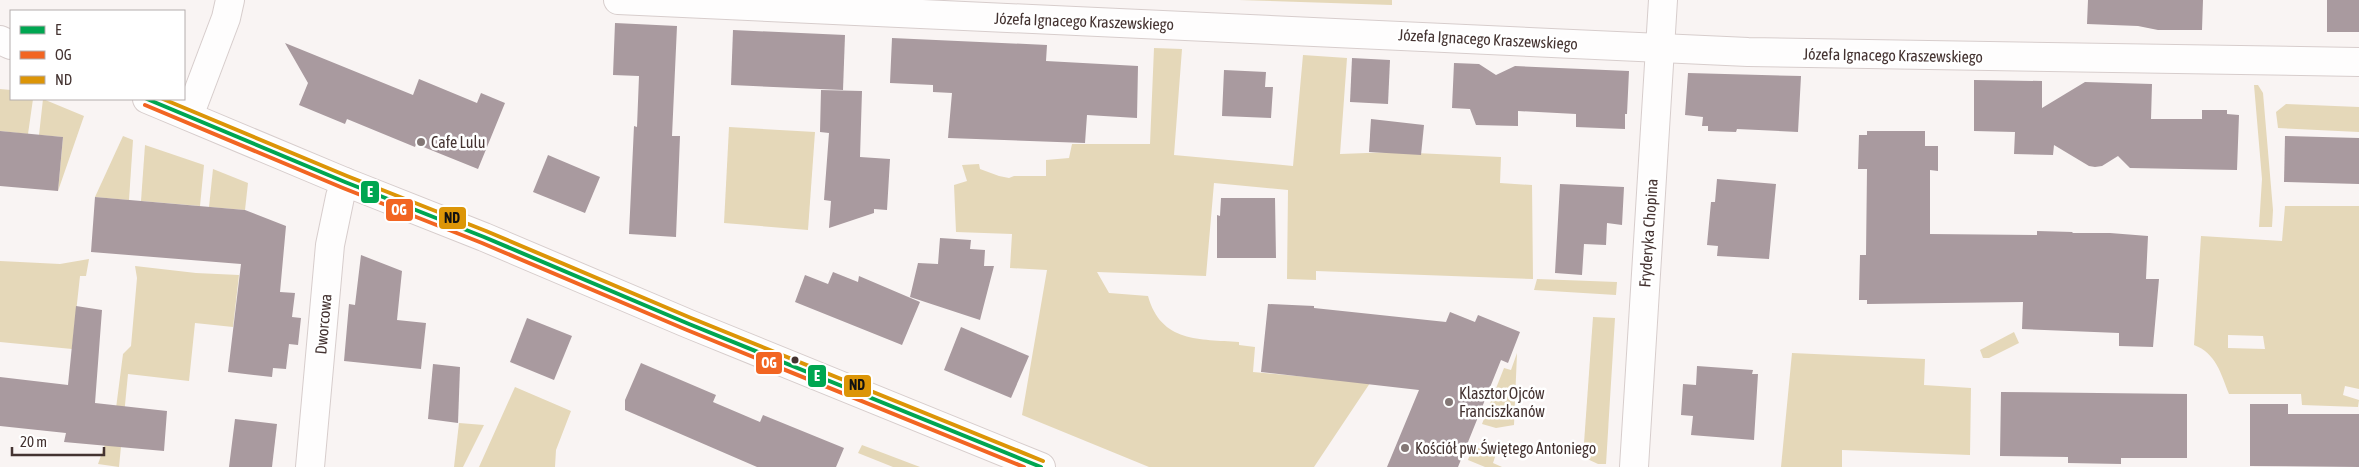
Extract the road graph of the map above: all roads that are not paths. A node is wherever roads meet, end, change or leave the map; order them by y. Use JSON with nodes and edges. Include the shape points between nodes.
{"nodes":[{"id":1,"x":230,"y":0,"type":"edge"},
{"id":2,"x":618,"y":0,"type":"edge"},
{"id":3,"x":1663,"y":0,"type":"edge"},
{"id":4,"x":1661,"y":47,"type":"junction"},
{"id":5,"x":2359,"y":62,"type":"edge"},
{"id":6,"x":149,"y":100,"type":"edge"},
{"id":7,"x":189,"y":116,"type":"junction"},
{"id":8,"x":345,"y":182,"type":"junction"},
{"id":9,"x":1038,"y":466,"type":"edge"},
{"id":10,"x":310,"y":467,"type":"edge"},
{"id":11,"x":1634,"y":467,"type":"edge"}],
"edges":[{"from":1,"to":7,"type":"street"},
{"from":2,"to":4,"type":"street","name":"Józefa Ignacego Kraszewskiego"},
{"from":3,"to":4,"type":"street","name":"Fryderyka Chopina"},
{"from":4,"to":5,"type":"street","name":"Józefa Ignacego Kraszewskiego","via":[[1748,52]]},
{"from":4,"to":11,"type":"street","name":"Fryderyka Chopina"},
{"from":6,"to":7,"type":"street"},
{"from":7,"to":8,"type":"street"},
{"from":8,"to":9,"type":"street"},
{"from":8,"to":10,"type":"street","name":"Dworcowa","via":[[330,245]]}]}
